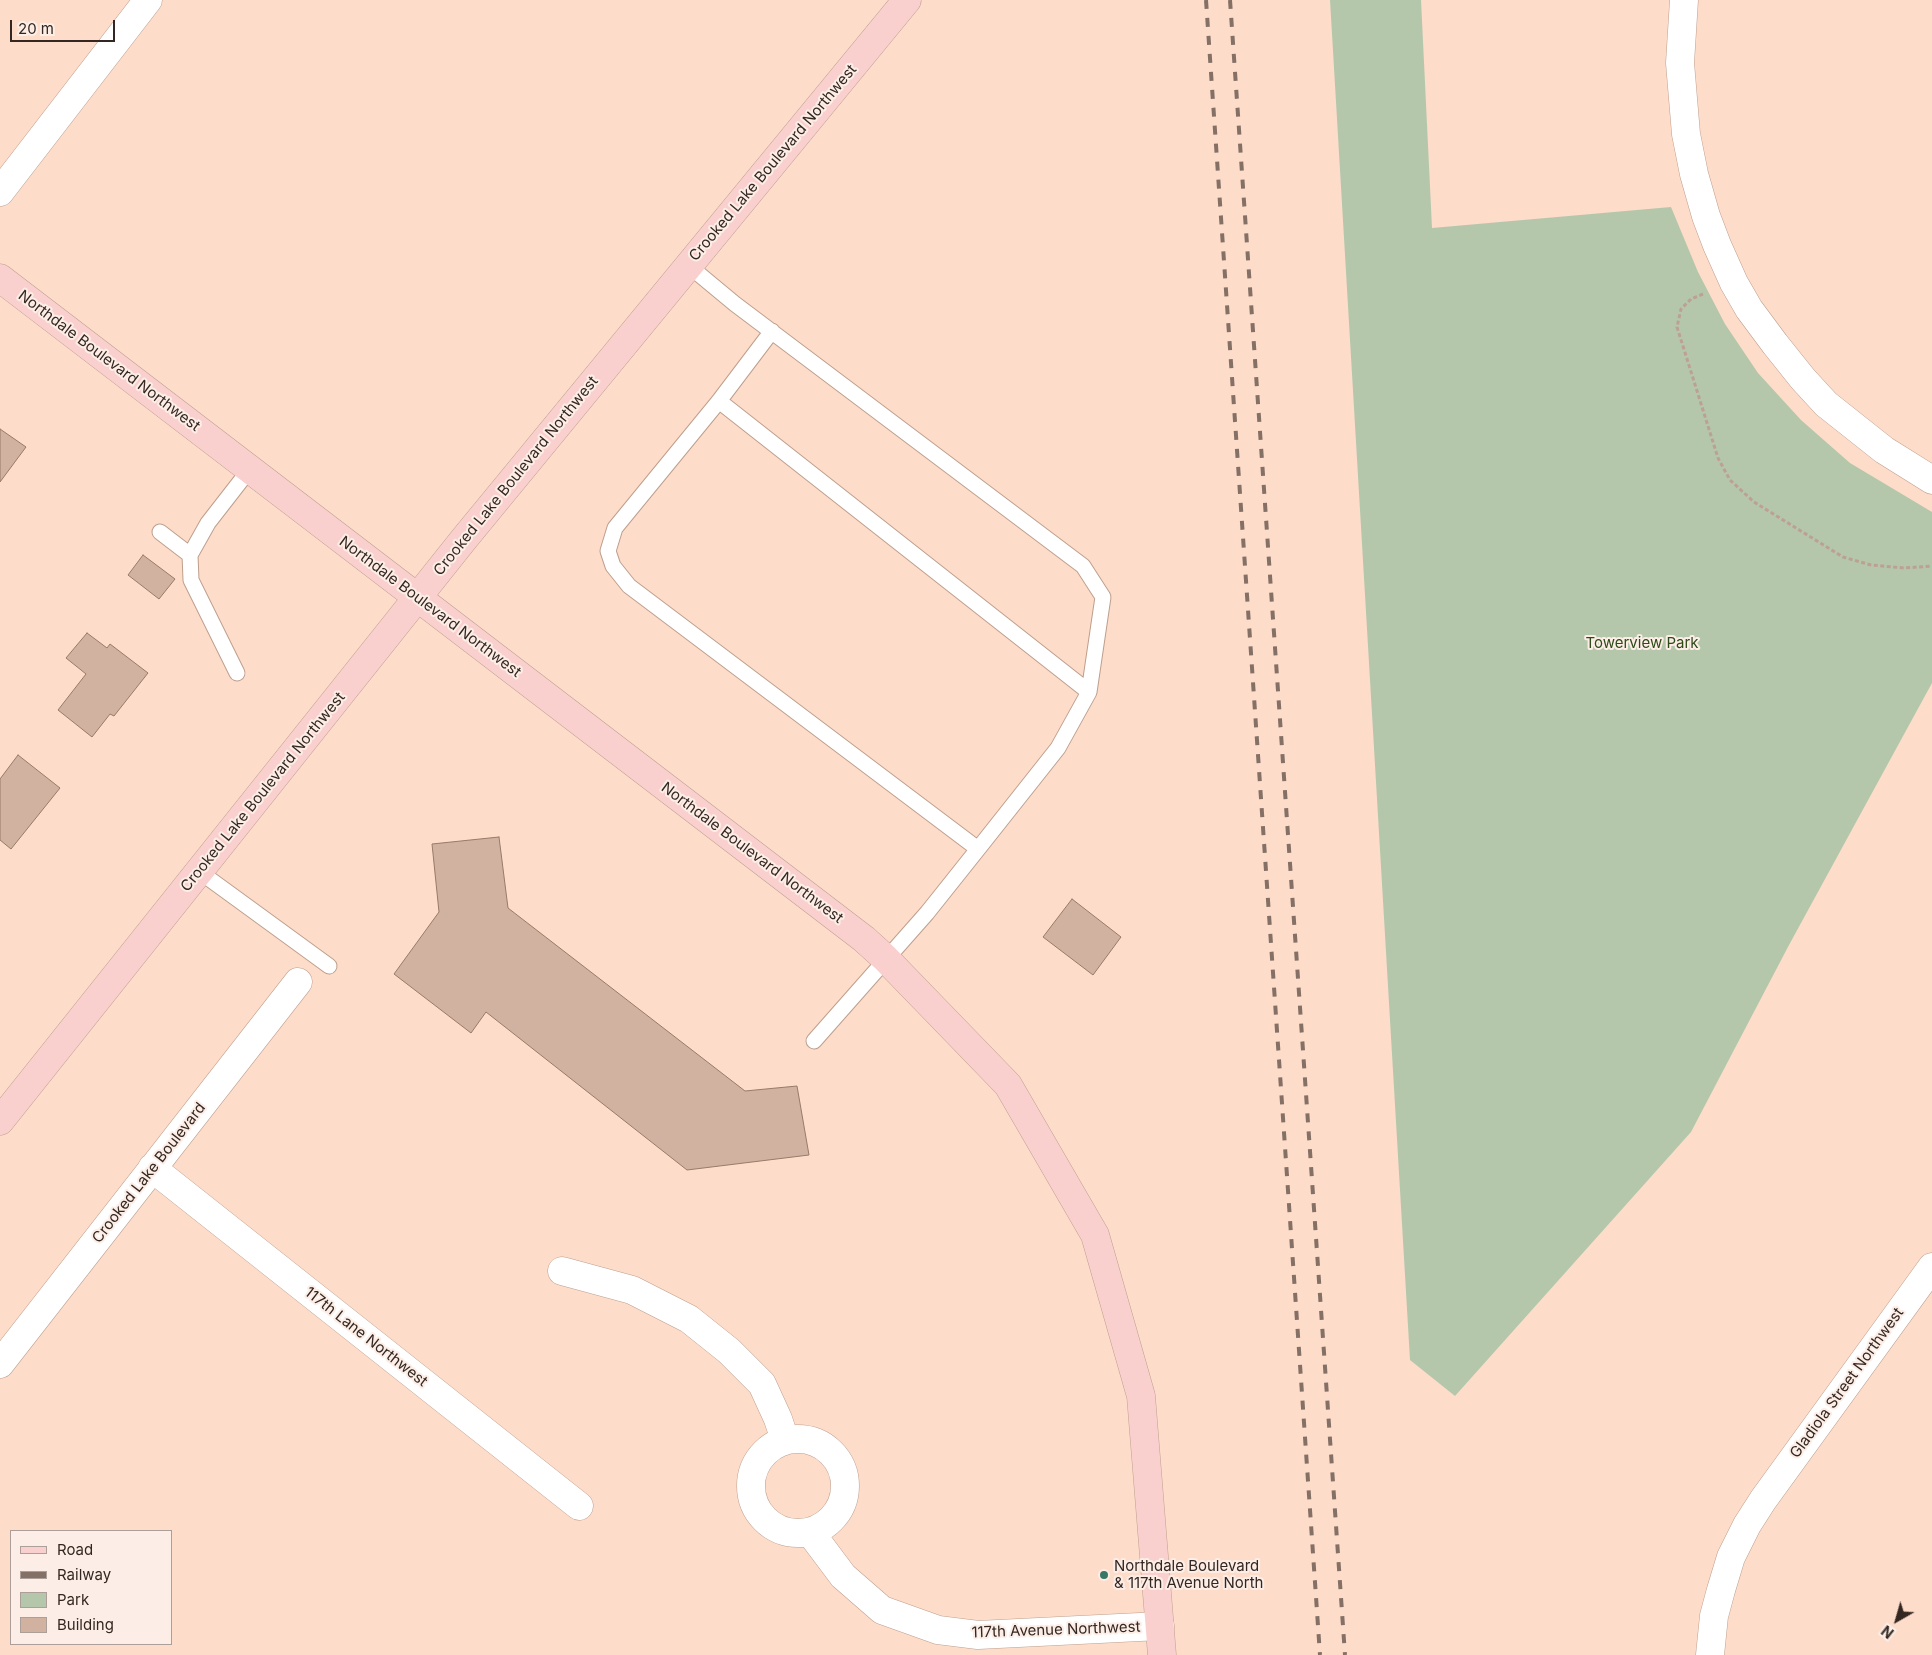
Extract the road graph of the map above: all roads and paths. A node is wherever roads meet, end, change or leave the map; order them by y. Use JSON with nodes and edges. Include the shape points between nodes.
{"nodes":[{"id":1,"x":148,"y":0,"type":"edge"},
{"id":2,"x":907,"y":0,"type":"edge"},
{"id":3,"x":1684,"y":0,"type":"edge"},
{"id":4,"x":0,"y":192,"type":"edge"},
{"id":5,"x":688,"y":264,"type":"junction"},
{"id":6,"x":0,"y":278,"type":"edge"},
{"id":7,"x":1734,"y":282,"type":"junction"},
{"id":8,"x":772,"y":332,"type":"junction"},
{"id":9,"x":718,"y":401,"type":"junction"},
{"id":10,"x":250,"y":469,"type":"junction"},
{"id":11,"x":1932,"y":480,"type":"edge"},
{"id":12,"x":160,"y":532,"type":"dead end"},
{"id":13,"x":190,"y":555,"type":"junction"},
{"id":14,"x":1932,"y":566,"type":"edge"},
{"id":15,"x":418,"y":598,"type":"junction"},
{"id":16,"x":237,"y":673,"type":"dead end"},
{"id":17,"x":1089,"y":692,"type":"junction"},
{"id":18,"x":978,"y":848,"type":"junction"},
{"id":19,"x":200,"y":872,"type":"junction"},
{"id":20,"x":885,"y":958,"type":"junction"},
{"id":21,"x":329,"y":966,"type":"dead end"},
{"id":22,"x":298,"y":982,"type":"dead end"},
{"id":23,"x":814,"y":1041,"type":"dead end"},
{"id":24,"x":0,"y":1121,"type":"edge"},
{"id":25,"x":152,"y":1168,"type":"junction"},
{"id":26,"x":1932,"y":1267,"type":"edge"},
{"id":27,"x":562,"y":1271,"type":"dead end"},
{"id":28,"x":2,"y":1359,"type":"edge"},
{"id":29,"x":785,"y":1440,"type":"junction"},
{"id":30,"x":579,"y":1506,"type":"dead end"},
{"id":31,"x":810,"y":1532,"type":"junction"},
{"id":32,"x":1160,"y":1626,"type":"junction"},
{"id":33,"x":1162,"y":1655,"type":"edge"},
{"id":34,"x":1710,"y":1655,"type":"edge"}],
"edges":[{"from":1,"to":4,"type":"street"},
{"from":2,"to":5,"type":"street","name":"Crooked Lake Boulevard Northwest"},
{"from":3,"to":7,"type":"street","via":[[1680,62],[1683,108],[1694,174],[1706,216]]},
{"from":5,"to":8,"type":"lane"},
{"from":5,"to":15,"type":"street","name":"Crooked Lake Boulevard Northwest"},
{"from":6,"to":10,"type":"street","name":"Northdale Boulevard Northwest"},
{"from":7,"to":11,"type":"street","via":[[1774,344],[1826,404],[1884,450]]},
{"from":7,"to":14,"type":"path","via":[[1691,299],[1682,309],[1676,327],[1718,458],[1730,480],[1754,502],[1842,556],[1871,565]]},
{"from":8,"to":9,"type":"lane"},
{"from":8,"to":17,"type":"lane","via":[[1083,566],[1103,598]]},
{"from":9,"to":17,"type":"lane"},
{"from":9,"to":18,"type":"lane","via":[[615,528],[608,551],[612,566],[628,586]]},
{"from":10,"to":13,"type":"lane","via":[[208,523]]},
{"from":10,"to":15,"type":"street","name":"Northdale Boulevard Northwest"},
{"from":12,"to":13,"type":"lane"},
{"from":13,"to":16,"type":"lane","via":[[192,580]]},
{"from":15,"to":19,"type":"street","name":"Crooked Lake Boulevard Northwest"},
{"from":15,"to":20,"type":"street","name":"Northdale Boulevard Northwest"},
{"from":17,"to":18,"type":"lane","via":[[1058,748]]},
{"from":18,"to":20,"type":"lane","via":[[927,913]]},
{"from":19,"to":21,"type":"lane"},
{"from":19,"to":24,"type":"street","name":"Crooked Lake Boulevard Northwest"},
{"from":20,"to":23,"type":"lane"},
{"from":20,"to":32,"type":"street","name":"Northdale Boulevard Northwest","via":[[1008,1085],[1095,1235],[1140,1396]]},
{"from":22,"to":25,"type":"street","name":"Crooked Lake Boulevard"},
{"from":25,"to":28,"type":"street","name":"Crooked Lake Boulevard"},
{"from":25,"to":30,"type":"street","name":"117th Lane Northwest"},
{"from":26,"to":34,"type":"street","name":"Gladiola Street Northwest","via":[[1747,1525],[1731,1557],[1714,1616]]},
{"from":27,"to":29,"type":"street","via":[[632,1290],[689,1319],[729,1351],[762,1384]]},
{"from":29,"to":31,"type":"street","via":[[768,1448],[756,1462],[750,1480],[751,1499],[760,1516],[774,1528],[792,1534]]},
{"from":29,"to":31,"type":"street","via":[[803,1438],[821,1444],[835,1457],[844,1474],[845,1492],[840,1510],[827,1524]]},
{"from":31,"to":32,"type":"street","name":"117th Avenue Northwest","via":[[843,1576],[882,1610],[938,1630],[978,1635]]},
{"from":32,"to":33,"type":"street","name":"Northdale Boulevard Northwest"}]}
